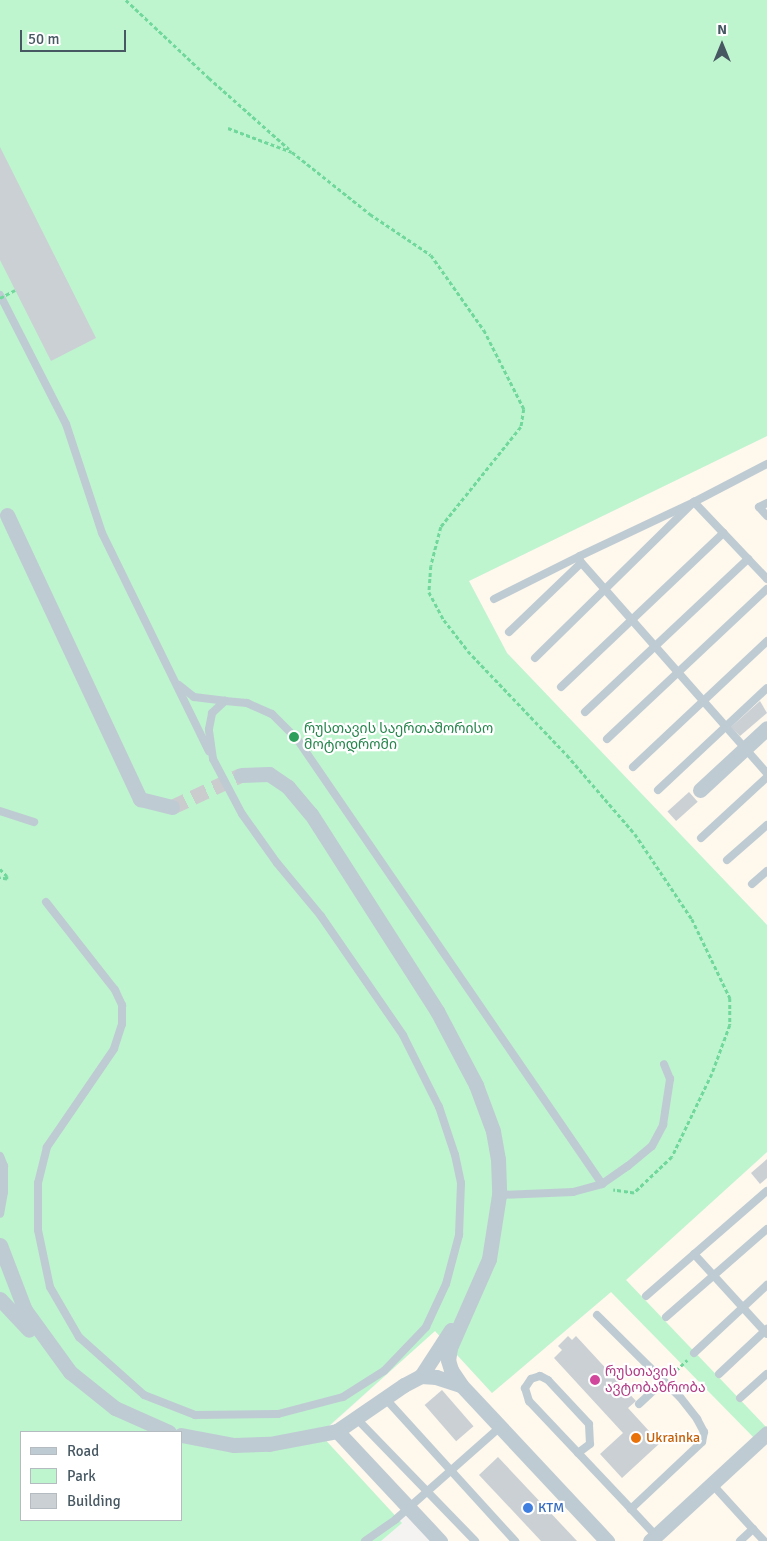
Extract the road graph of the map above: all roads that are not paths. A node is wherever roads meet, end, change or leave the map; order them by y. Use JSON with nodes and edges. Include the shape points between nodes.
{"nodes":[{"id":1,"x":0,"y":296,"type":"edge"},
{"id":2,"x":767,"y":464,"type":"edge"},
{"id":3,"x":694,"y":502,"type":"junction"},
{"id":4,"x":767,"y":503,"type":"edge"},
{"id":5,"x":767,"y":516,"type":"edge"},
{"id":6,"x":3,"y":517,"type":"edge"},
{"id":7,"x":723,"y":533,"type":"junction"},
{"id":8,"x":748,"y":559,"type":"junction"},
{"id":9,"x":580,"y":560,"type":"junction"},
{"id":10,"x":767,"y":579,"type":"edge"},
{"id":11,"x":767,"y":589,"type":"edge"},
{"id":12,"x":604,"y":590,"type":"junction"},
{"id":13,"x":494,"y":599,"type":"dead end"},
{"id":14,"x":631,"y":620,"type":"junction"},
{"id":15,"x":509,"y":632,"type":"dead end"},
{"id":16,"x":767,"y":640,"type":"edge"},
{"id":17,"x":654,"y":646,"type":"junction"},
{"id":18,"x":534,"y":658,"type":"dead end"},
{"id":19,"x":678,"y":672,"type":"junction"},
{"id":20,"x":177,"y":683,"type":"junction"},
{"id":21,"x":561,"y":687,"type":"dead end"},
{"id":22,"x":767,"y":688,"type":"edge"},
{"id":23,"x":225,"y":701,"type":"junction"},
{"id":24,"x":703,"y":701,"type":"junction"},
{"id":25,"x":585,"y":712,"type":"dead end"},
{"id":26,"x":726,"y":727,"type":"junction"},
{"id":27,"x":767,"y":728,"type":"edge"},
{"id":28,"x":607,"y":739,"type":"dead end"},
{"id":29,"x":745,"y":748,"type":"junction"},
{"id":30,"x":213,"y":759,"type":"junction"},
{"id":31,"x":633,"y":767,"type":"dead end"},
{"id":32,"x":767,"y":773,"type":"edge"},
{"id":33,"x":241,"y":775,"type":"tunnel mouth"},
{"id":34,"x":767,"y":777,"type":"edge"},
{"id":35,"x":658,"y":790,"type":"dead end"},
{"id":36,"x":700,"y":790,"type":"dead end"},
{"id":37,"x":172,"y":807,"type":"tunnel mouth"},
{"id":38,"x":0,"y":811,"type":"edge"},
{"id":39,"x":34,"y":822,"type":"dead end"},
{"id":40,"x":767,"y":825,"type":"edge"},
{"id":41,"x":701,"y":838,"type":"dead end"},
{"id":42,"x":727,"y":860,"type":"dead end"},
{"id":43,"x":767,"y":870,"type":"edge"},
{"id":44,"x":752,"y":884,"type":"dead end"},
{"id":45,"x":46,"y":902,"type":"dead end"},
{"id":46,"x":664,"y":1064,"type":"dead end"},
{"id":47,"x":0,"y":1156,"type":"edge"},
{"id":48,"x":602,"y":1184,"type":"junction"},
{"id":49,"x":767,"y":1191,"type":"edge"},
{"id":50,"x":499,"y":1195,"type":"junction"},
{"id":51,"x":0,"y":1214,"type":"edge"},
{"id":52,"x":767,"y":1229,"type":"edge"},
{"id":53,"x":0,"y":1244,"type":"edge"},
{"id":54,"x":694,"y":1254,"type":"junction"},
{"id":55,"x":714,"y":1275,"type":"junction"},
{"id":56,"x":767,"y":1285,"type":"edge"},
{"id":57,"x":646,"y":1296,"type":"dead end"},
{"id":58,"x":0,"y":1299,"type":"edge"},
{"id":59,"x":743,"y":1308,"type":"junction"},
{"id":60,"x":598,"y":1315,"type":"dead end"},
{"id":61,"x":464,"y":1316,"type":"junction"},
{"id":62,"x":666,"y":1317,"type":"dead end"},
{"id":63,"x":767,"y":1329,"type":"edge"},
{"id":64,"x":767,"y":1334,"type":"edge"},
{"id":65,"x":694,"y":1353,"type":"dead end"},
{"id":66,"x":70,"y":1372,"type":"junction"},
{"id":67,"x":719,"y":1374,"type":"dead end"},
{"id":68,"x":767,"y":1374,"type":"edge"},
{"id":69,"x":421,"y":1376,"type":"junction"},
{"id":70,"x":664,"y":1381,"type":"junction"},
{"id":71,"x":461,"y":1385,"type":"junction"},
{"id":72,"x":384,"y":1397,"type":"junction"},
{"id":73,"x":740,"y":1398,"type":"dead end"},
{"id":74,"x":639,"y":1404,"type":"dead end"},
{"id":75,"x":356,"y":1418,"type":"junction"},
{"id":76,"x":500,"y":1427,"type":"junction"},
{"id":77,"x":167,"y":1431,"type":"edge"},
{"id":78,"x":337,"y":1431,"type":"junction"},
{"id":79,"x":767,"y":1433,"type":"edge"},
{"id":80,"x":182,"y":1435,"type":"edge"},
{"id":81,"x":578,"y":1453,"type":"junction"},
{"id":82,"x":451,"y":1471,"type":"junction"},
{"id":83,"x":712,"y":1484,"type":"junction"},
{"id":84,"x":428,"y":1492,"type":"junction"},
{"id":85,"x":409,"y":1507,"type":"junction"},
{"id":86,"x":631,"y":1509,"type":"junction"},
{"id":87,"x":753,"y":1529,"type":"junction"},
{"id":88,"x":653,"y":1539,"type":"edge"},
{"id":89,"x":365,"y":1541,"type":"edge"},
{"id":90,"x":440,"y":1541,"type":"edge"},
{"id":91,"x":475,"y":1541,"type":"edge"},
{"id":92,"x":515,"y":1541,"type":"edge"},
{"id":93,"x":607,"y":1541,"type":"edge"},
{"id":94,"x":740,"y":1541,"type":"edge"},
{"id":95,"x":764,"y":1541,"type":"edge"}],
"edges":[{"from":1,"to":20,"type":"lane","via":[[66,424],[102,533]]},
{"from":2,"to":3,"type":"lane"},
{"from":3,"to":7,"type":"lane"},
{"from":3,"to":9,"type":"lane"},
{"from":3,"to":12,"type":"lane"},
{"from":4,"to":5,"type":"lane","via":[[759,507]]},
{"from":6,"to":37,"type":"street","via":[[140,799]]},
{"from":7,"to":8,"type":"lane"},
{"from":7,"to":14,"type":"lane"},
{"from":8,"to":10,"type":"lane"},
{"from":8,"to":17,"type":"lane"},
{"from":9,"to":12,"type":"lane"},
{"from":9,"to":13,"type":"lane"},
{"from":9,"to":15,"type":"lane"},
{"from":11,"to":19,"type":"lane"},
{"from":12,"to":14,"type":"lane"},
{"from":12,"to":18,"type":"lane"},
{"from":14,"to":17,"type":"lane"},
{"from":14,"to":21,"type":"lane"},
{"from":16,"to":24,"type":"lane"},
{"from":17,"to":19,"type":"lane"},
{"from":17,"to":25,"type":"lane"},
{"from":19,"to":24,"type":"lane"},
{"from":19,"to":28,"type":"lane"},
{"from":20,"to":23,"type":"lane","via":[[194,697]]},
{"from":20,"to":30,"type":"lane"},
{"from":22,"to":26,"type":"lane"},
{"from":23,"to":30,"type":"lane","via":[[212,713],[209,729]]},
{"from":23,"to":48,"type":"lane","via":[[246,703],[272,714],[297,739]]},
{"from":24,"to":26,"type":"lane"},
{"from":24,"to":31,"type":"lane"},
{"from":26,"to":29,"type":"lane"},
{"from":26,"to":35,"type":"lane"},
{"from":27,"to":29,"type":"street"},
{"from":29,"to":32,"type":"lane"},
{"from":29,"to":36,"type":"street"},
{"from":30,"to":45,"type":"lane","via":[[242,814],[276,864],[321,916],[403,1035],[439,1107],[455,1155],[461,1183],[459,1235],[446,1284],[426,1328],[384,1371],[343,1397],[278,1414],[195,1414],[144,1395],[79,1337],[50,1287],[38,1230],[38,1183],[47,1147],[114,1049],[122,1024],[122,1005],[115,990]]},
{"from":33,"to":50,"type":"street","via":[[269,774],[288,787],[311,814],[437,1011],[476,1085],[492,1131],[498,1159]]},
{"from":34,"to":41,"type":"lane"},
{"from":38,"to":39,"type":"lane"},
{"from":40,"to":42,"type":"lane"},
{"from":43,"to":44,"type":"lane"},
{"from":46,"to":48,"type":"lane","via":[[670,1079],[663,1125],[652,1146]]},
{"from":47,"to":51,"type":"lane","via":[[4,1166],[4,1192]]},
{"from":48,"to":50,"type":"lane","via":[[574,1192]]},
{"from":49,"to":54,"type":"lane"},
{"from":50,"to":61,"type":"street","via":[[489,1259]]},
{"from":52,"to":55,"type":"lane"},
{"from":53,"to":66,"type":"street","via":[[25,1310]]},
{"from":54,"to":55,"type":"lane"},
{"from":54,"to":57,"type":"lane"},
{"from":55,"to":59,"type":"lane"},
{"from":55,"to":62,"type":"lane"},
{"from":56,"to":59,"type":"lane"},
{"from":58,"to":66,"type":"street"},
{"from":59,"to":64,"type":"lane"},
{"from":59,"to":65,"type":"lane"},
{"from":60,"to":70,"type":"lane"},
{"from":61,"to":69,"type":"street","via":[[452,1328]]},
{"from":61,"to":71,"type":"street","via":[[448,1360]]},
{"from":63,"to":67,"type":"lane"},
{"from":66,"to":77,"type":"street","via":[[115,1408]]},
{"from":68,"to":73,"type":"lane"},
{"from":69,"to":71,"type":"street"},
{"from":69,"to":72,"type":"street"},
{"from":70,"to":74,"type":"lane"},
{"from":70,"to":86,"type":"lane","via":[[697,1419],[704,1432],[702,1442]]},
{"from":71,"to":76,"type":"street"},
{"from":72,"to":75,"type":"street"},
{"from":72,"to":82,"type":"lane"},
{"from":75,"to":78,"type":"street"},
{"from":75,"to":84,"type":"lane"},
{"from":76,"to":82,"type":"lane"},
{"from":76,"to":93,"type":"street"},
{"from":78,"to":80,"type":"street","via":[[270,1444],[234,1445]]},
{"from":78,"to":85,"type":"street"},
{"from":79,"to":83,"type":"street"},
{"from":81,"to":81,"type":"lane","via":[[528,1401],[525,1388],[531,1379],[540,1376],[548,1380],[589,1424],[590,1444]]},
{"from":81,"to":86,"type":"lane"},
{"from":82,"to":84,"type":"lane"},
{"from":82,"to":92,"type":"lane"},
{"from":83,"to":87,"type":"lane"},
{"from":83,"to":88,"type":"street"},
{"from":84,"to":85,"type":"lane"},
{"from":84,"to":91,"type":"lane"},
{"from":85,"to":89,"type":"lane"},
{"from":85,"to":90,"type":"street"},
{"from":86,"to":88,"type":"lane"},
{"from":87,"to":94,"type":"lane"},
{"from":87,"to":95,"type":"lane"}]}
